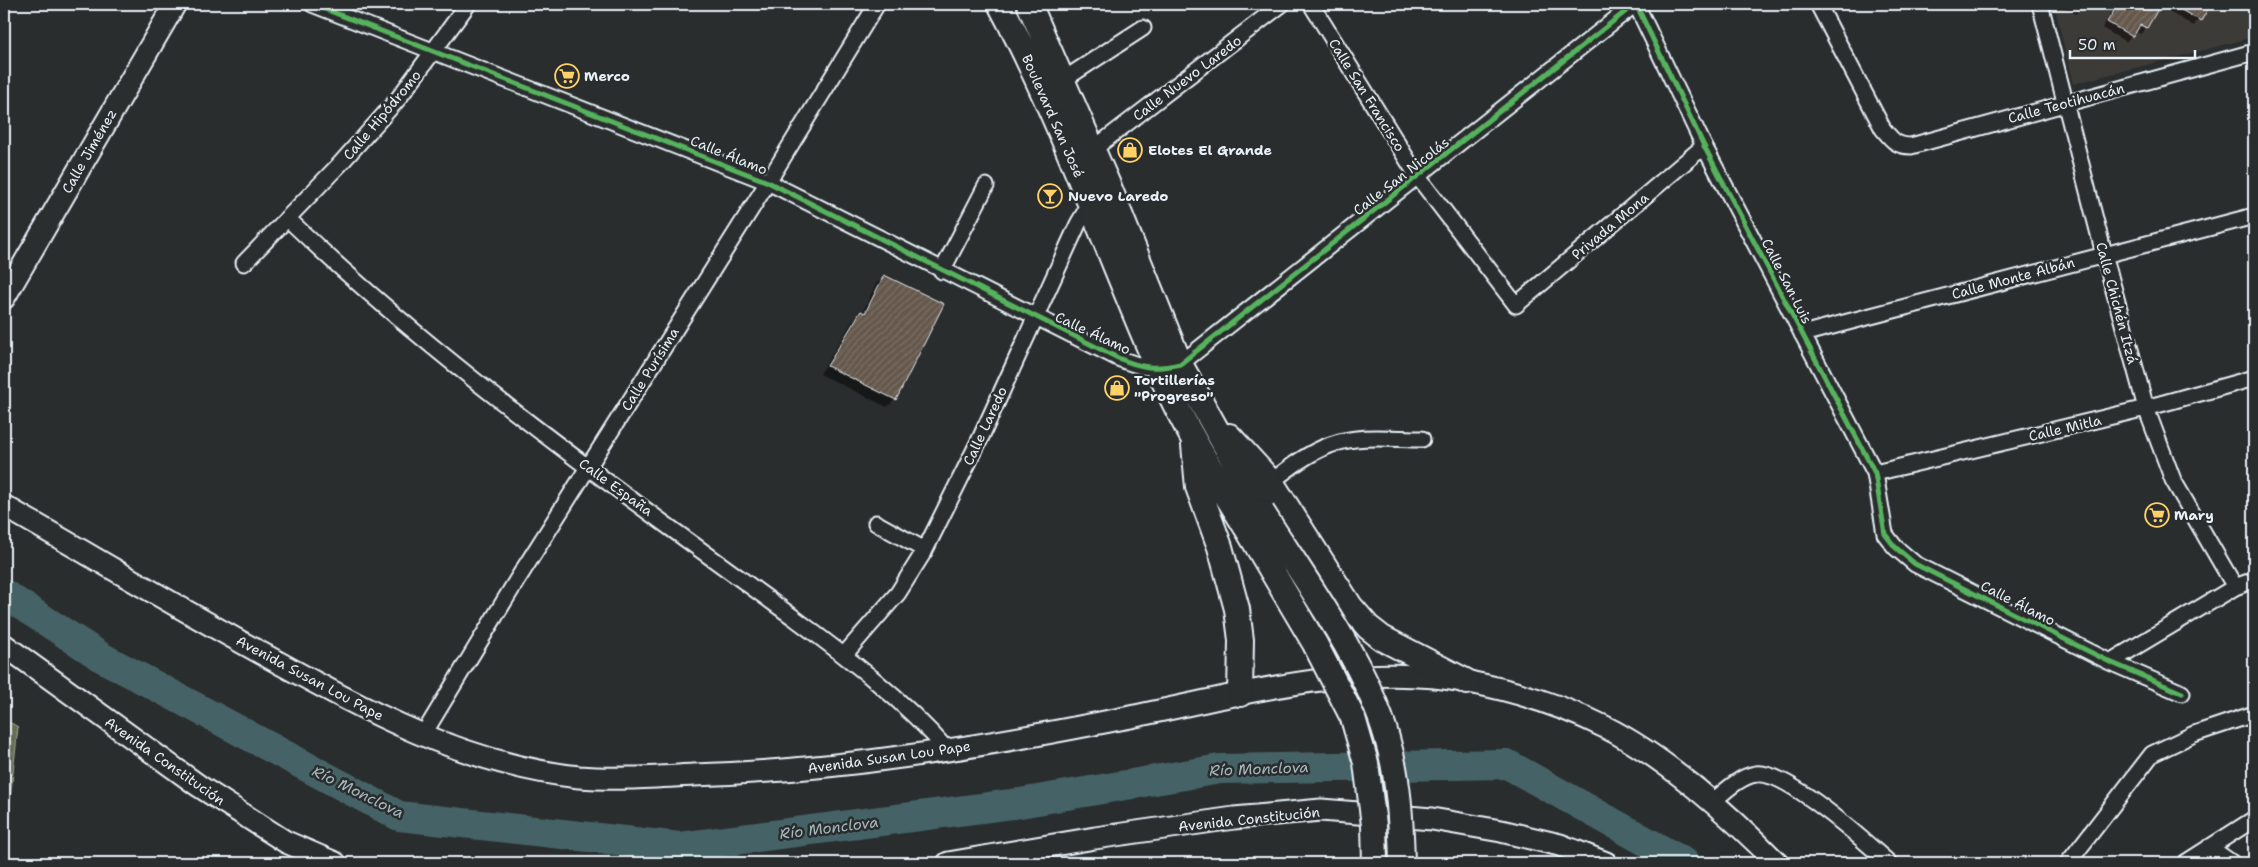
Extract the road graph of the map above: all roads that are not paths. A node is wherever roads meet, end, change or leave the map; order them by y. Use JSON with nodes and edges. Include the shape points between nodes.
{"nodes":[{"id":1,"x":175,"y":4,"type":"edge"},
{"id":2,"x":312,"y":4,"type":"edge"},
{"id":3,"x":468,"y":4,"type":"edge"},
{"id":4,"x":877,"y":4,"type":"edge"},
{"id":5,"x":1029,"y":4,"type":"edge"},
{"id":6,"x":1282,"y":4,"type":"edge"},
{"id":7,"x":1311,"y":4,"type":"edge"},
{"id":8,"x":1636,"y":4,"type":"edge"},
{"id":9,"x":1818,"y":4,"type":"edge"},
{"id":10,"x":2040,"y":4,"type":"edge"},
{"id":11,"x":1002,"y":6,"type":"edge"},
{"id":12,"x":1143,"y":28,"type":"dead end"},
{"id":13,"x":436,"y":50,"type":"junction"},
{"id":14,"x":2254,"y":52,"type":"edge"},
{"id":15,"x":1063,"y":80,"type":"junction"},
{"id":16,"x":2065,"y":102,"type":"junction"},
{"id":17,"x":1704,"y":146,"type":"junction"},
{"id":18,"x":1083,"y":157,"type":"junction"},
{"id":19,"x":1418,"y":176,"type":"junction"},
{"id":20,"x":768,"y":182,"type":"junction"},
{"id":21,"x":986,"y":186,"type":"dead end"},
{"id":22,"x":1100,"y":194,"type":"junction"},
{"id":23,"x":2254,"y":216,"type":"edge"},
{"id":24,"x":287,"y":218,"type":"junction"},
{"id":25,"x":2104,"y":254,"type":"junction"},
{"id":26,"x":244,"y":263,"type":"dead end"},
{"id":27,"x":942,"y":271,"type":"junction"},
{"id":28,"x":4,"y":298,"type":"edge"},
{"id":29,"x":1516,"y":305,"type":"joint"},
{"id":30,"x":1034,"y":318,"type":"junction"},
{"id":31,"x":1802,"y":334,"type":"junction"},
{"id":32,"x":1169,"y":366,"type":"junction"},
{"id":33,"x":2254,"y":378,"type":"edge"},
{"id":34,"x":2146,"y":408,"type":"junction"},
{"id":35,"x":1210,"y":419,"type":"junction"},
{"id":36,"x":1194,"y":438,"type":"junction"},
{"id":37,"x":1422,"y":439,"type":"dead end"},
{"id":38,"x":588,"y":468,"type":"junction"},
{"id":39,"x":1875,"y":473,"type":"junction"},
{"id":40,"x":1271,"y":482,"type":"junction"},
{"id":41,"x":4,"y":506,"type":"edge"},
{"id":42,"x":1254,"y":519,"type":"junction"},
{"id":43,"x":876,"y":523,"type":"dead end"},
{"id":44,"x":925,"y":550,"type":"junction"},
{"id":45,"x":1915,"y":564,"type":"joint"},
{"id":46,"x":2254,"y":580,"type":"edge"},
{"id":47,"x":2235,"y":587,"type":"junction"},
{"id":48,"x":4,"y":644,"type":"edge"},
{"id":49,"x":844,"y":655,"type":"junction"},
{"id":50,"x":2110,"y":662,"type":"junction"},
{"id":51,"x":1468,"y":682,"type":"junction"},
{"id":52,"x":2182,"y":693,"type":"dead end"},
{"id":53,"x":1240,"y":694,"type":"junction"},
{"id":54,"x":2254,"y":714,"type":"edge"},
{"id":55,"x":423,"y":735,"type":"junction"},
{"id":56,"x":948,"y":751,"type":"junction"},
{"id":57,"x":1711,"y":803,"type":"junction"},
{"id":58,"x":2254,"y":819,"type":"edge"},
{"id":59,"x":2209,"y":847,"type":"junction"},
{"id":60,"x":335,"y":863,"type":"edge"},
{"id":61,"x":948,"y":863,"type":"edge"},
{"id":62,"x":1375,"y":863,"type":"edge"},
{"id":63,"x":1402,"y":863,"type":"edge"},
{"id":64,"x":1606,"y":863,"type":"edge"},
{"id":65,"x":1777,"y":863,"type":"edge"},
{"id":66,"x":1889,"y":863,"type":"edge"},
{"id":67,"x":2068,"y":863,"type":"edge"},
{"id":68,"x":2184,"y":863,"type":"edge"},
{"id":69,"x":2232,"y":863,"type":"edge"}],
"edges":[{"from":1,"to":28,"type":"main road","name":"Calle Jiménez"},
{"from":2,"to":13,"type":"street","name":"Calle Álamo"},
{"from":3,"to":13,"type":"street","name":"Calle Hipódromo"},
{"from":4,"to":20,"type":"street","name":"Calle Purísima"},
{"from":5,"to":15,"type":"main road","name":"Boulevard San José"},
{"from":6,"to":18,"type":"street","name":"Calle Nuevo Laredo"},
{"from":7,"to":19,"type":"street","name":"Calle San Francisco"},
{"from":8,"to":17,"type":"street","name":"Calle San Luis"},
{"from":8,"to":19,"type":"street","name":"Calle San Nicolás"},
{"from":9,"to":16,"type":"street","name":"Calle Teotihuacán","via":[[1883,129],[1893,142],[1911,146]]},
{"from":10,"to":16,"type":"street","name":"Calle Chichén Itzá"},
{"from":11,"to":18,"type":"main road","name":"Boulevard San José"},
{"from":12,"to":15,"type":"street"},
{"from":13,"to":20,"type":"street","name":"Calle Álamo"},
{"from":13,"to":24,"type":"street","name":"Calle Hipódromo","via":[[398,99]]},
{"from":14,"to":16,"type":"street","name":"Calle Teotihuacán"},
{"from":15,"to":18,"type":"main road","name":"Boulevard San José"},
{"from":16,"to":25,"type":"street","name":"Calle Chichén Itzá"},
{"from":17,"to":29,"type":"street","name":"Privada Mona"},
{"from":17,"to":31,"type":"street","name":"Calle San Luis"},
{"from":18,"to":22,"type":"main road","name":"Boulevard San José"},
{"from":19,"to":29,"type":"street","name":"Calle San Francisco"},
{"from":19,"to":32,"type":"street","name":"Calle San Nicolás"},
{"from":20,"to":27,"type":"street","name":"Calle Álamo"},
{"from":20,"to":38,"type":"street","name":"Calle Purísima"},
{"from":21,"to":27,"type":"street"},
{"from":22,"to":30,"type":"street","name":"Calle Laredo","via":[[1078,224]]},
{"from":22,"to":32,"type":"main road","name":"Boulevard San José"},
{"from":23,"to":25,"type":"street","name":"Calle Monte Albán"},
{"from":24,"to":26,"type":"street","name":"Calle Hipódromo"},
{"from":24,"to":38,"type":"street","name":"Calle España","via":[[324,254],[447,357]]},
{"from":25,"to":31,"type":"street","name":"Calle Monte Albán"},
{"from":25,"to":34,"type":"street","name":"Calle Chichén Itzá"},
{"from":27,"to":30,"type":"street","name":"Calle Álamo"},
{"from":30,"to":32,"type":"street","name":"Calle Álamo","via":[[1126,361]]},
{"from":30,"to":44,"type":"street","name":"Calle Laredo","via":[[980,439]]},
{"from":31,"to":39,"type":"street","name":"Calle San Luis"},
{"from":32,"to":35,"type":"main road","name":"Boulevard San José"},
{"from":32,"to":36,"type":"main road","name":"Boulevard San José"},
{"from":33,"to":34,"type":"street","name":"Calle Mitla"},
{"from":34,"to":39,"type":"street","name":"Calle Mitla"},
{"from":34,"to":47,"type":"street","name":"Calle Chichén Itzá","via":[[2173,480]]},
{"from":35,"to":40,"type":"main road","via":[[1238,444]]},
{"from":35,"to":42,"type":"main road","name":"Boulevard San José"},
{"from":36,"to":42,"type":"main road","name":"Boulevard San José"},
{"from":36,"to":53,"type":"main road","via":[[1198,487],[1220,547],[1237,609],[1241,640]]},
{"from":37,"to":40,"type":"street","via":[[1378,438],[1331,444]]},
{"from":38,"to":49,"type":"street","name":"Calle España"},
{"from":38,"to":55,"type":"street","name":"Calle Purísima"},
{"from":39,"to":45,"type":"street","name":"Calle San Luis","via":[[1885,534]]},
{"from":40,"to":51,"type":"main road","via":[[1350,606],[1368,627],[1382,638]]},
{"from":41,"to":55,"type":"main road","name":"Avenida Susan Lou Pape","via":[[346,700]]},
{"from":42,"to":62,"type":"main road","bridge":true,"via":[[1353,718],[1366,763]]},
{"from":42,"to":63,"type":"main road","bridge":true,"via":[[1353,658],[1376,705],[1388,739],[1396,782]]},
{"from":43,"to":44,"type":"street"},
{"from":44,"to":49,"type":"street","name":"Calle Laredo","via":[[898,593]]},
{"from":45,"to":50,"type":"street","name":"Calle Álamo"},
{"from":46,"to":47,"type":"street"},
{"from":47,"to":50,"type":"street"},
{"from":48,"to":60,"type":"main road","name":"Avenida Constitución","via":[[199,786],[286,842]]},
{"from":49,"to":56,"type":"street","name":"Calle España","via":[[907,707]]},
{"from":50,"to":52,"type":"street","name":"Calle Álamo"},
{"from":51,"to":53,"type":"main road","name":"Avenida Susan Lou Pape","via":[[1402,676],[1361,677]]},
{"from":51,"to":57,"type":"main road","name":"Avenida Susan Lou Pape","via":[[1544,702],[1602,725],[1636,745]]},
{"from":53,"to":56,"type":"main road","name":"Avenida Susan Lou Pape"},
{"from":54,"to":67,"type":"street","via":[[2194,734],[2152,754]]},
{"from":55,"to":56,"type":"main road","name":"Avenida Susan Lou Pape","via":[[509,764],[585,777],[822,768]]},
{"from":57,"to":65,"type":"main road","name":"Avenida Susan Lou Pape"},
{"from":57,"to":66,"type":"street","via":[[1746,777],[1758,773],[1772,776],[1822,807]]},
{"from":58,"to":59,"type":"street"},
{"from":59,"to":68,"type":"street"},
{"from":59,"to":69,"type":"street"},
{"from":61,"to":64,"type":"main road","name":"Avenida Constitución","via":[[1234,818],[1321,810],[1432,819],[1492,830],[1560,846]]}]}
